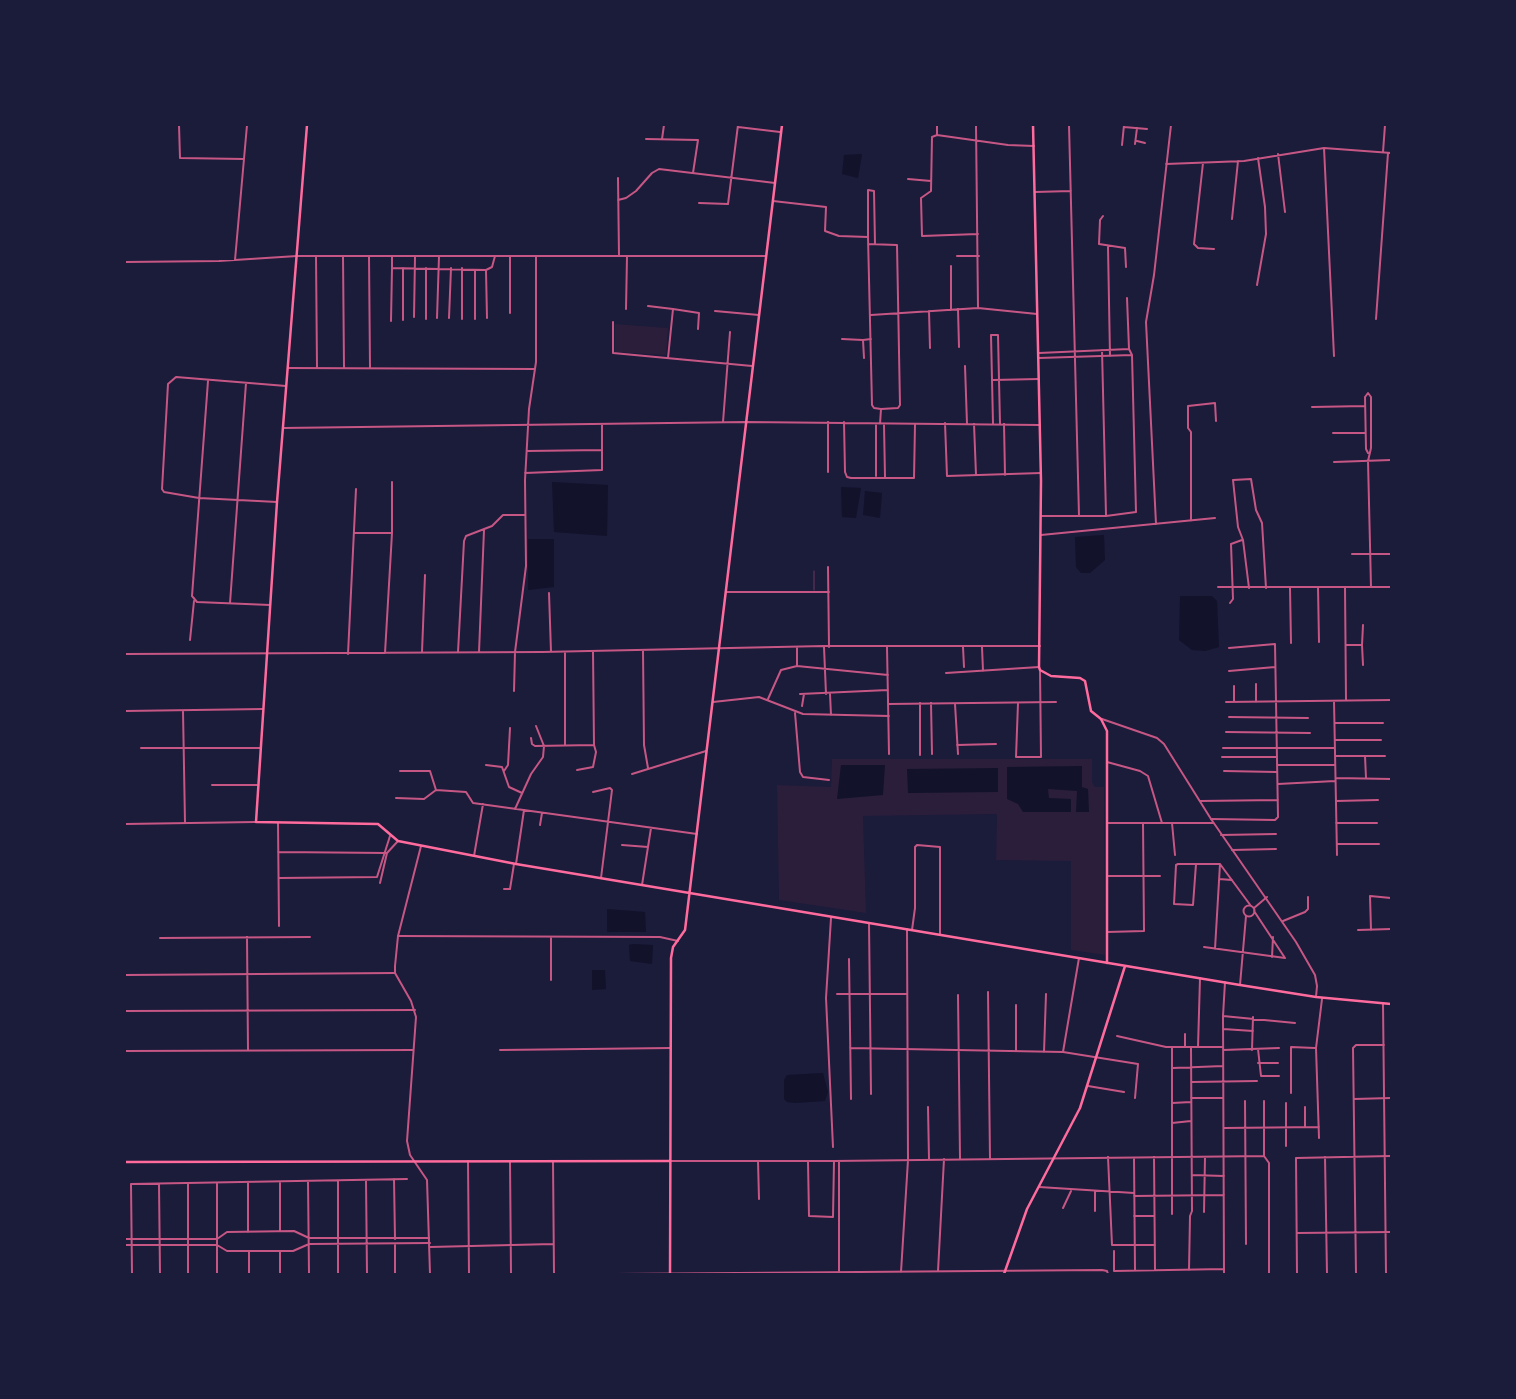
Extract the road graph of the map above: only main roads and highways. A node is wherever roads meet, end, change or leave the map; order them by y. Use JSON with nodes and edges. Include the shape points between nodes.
{"nodes":[{"id":1,"x":307,"y":125,"type":"edge"},
{"id":2,"x":782,"y":125,"type":"edge"},
{"id":3,"x":1033,"y":125,"type":"edge"},
{"id":4,"x":690,"y":893,"type":"junction"},
{"id":5,"x":1107,"y":963,"type":"junction"},
{"id":6,"x":1125,"y":966,"type":"junction"},
{"id":7,"x":1391,"y":1004,"type":"edge"},
{"id":8,"x":669,"y":1160,"type":"junction"},
{"id":9,"x":125,"y":1162,"type":"edge"},
{"id":10,"x":1005,"y":1272,"type":"edge"},
{"id":11,"x":670,"y":1274,"type":"edge"}],
"edges":[{"from":1,"to":4,"type":"main road","via":[[256,822],[378,824],[398,841]]},
{"from":2,"to":4,"type":"main road"},
{"from":3,"to":5,"type":"main road","via":[[1041,473],[1040,668],[1059,678],[1084,680],[1091,711],[1101,719],[1107,731]]},
{"from":4,"to":5,"type":"main road"},
{"from":4,"to":8,"type":"main road","via":[[685,930],[672,947],[671,958]]},
{"from":5,"to":6,"type":"main road"},
{"from":6,"to":7,"type":"main road","via":[[1316,997]]},
{"from":6,"to":10,"type":"main road","via":[[1074,1122],[1027,1209]]},
{"from":8,"to":9,"type":"main road"},
{"from":8,"to":11,"type":"main road"}]}
